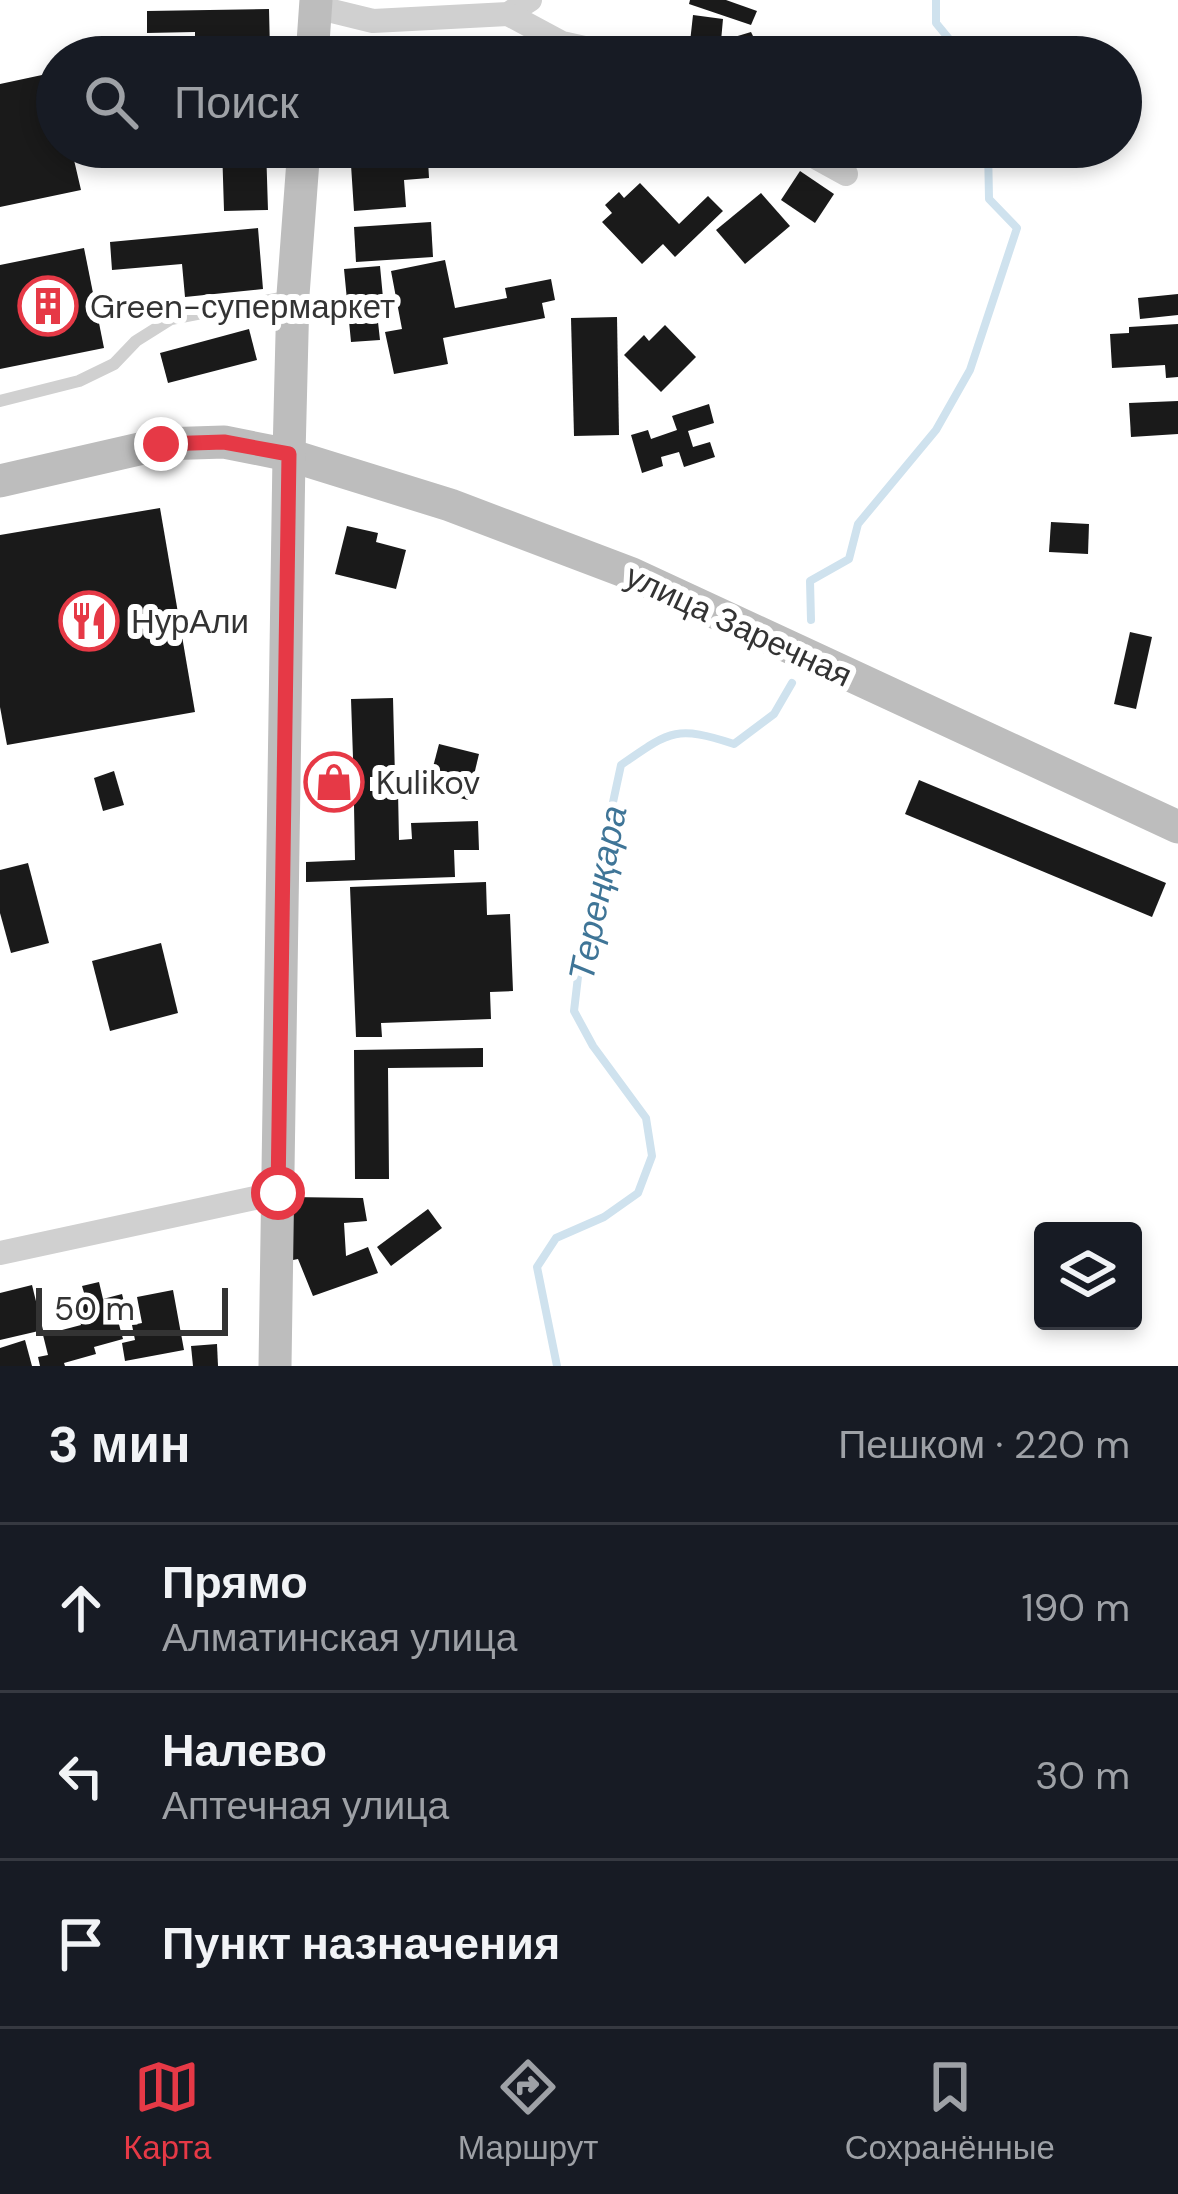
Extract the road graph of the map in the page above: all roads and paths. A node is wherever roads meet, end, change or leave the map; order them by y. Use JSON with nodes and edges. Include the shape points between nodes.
{"nodes":[{"id":1,"x":316,"y":3,"type":"edge"},
{"id":2,"x":519,"y":7,"type":"edge"},
{"id":3,"x":314,"y":36,"type":"edge"},
{"id":4,"x":554,"y":36,"type":"edge"},
{"id":5,"x":302,"y":168,"type":"edge"},
{"id":6,"x":834,"y":168,"type":"edge"},
{"id":7,"x":846,"y":175,"type":"dead end"},
{"id":8,"x":292,"y":296,"type":"junction"},
{"id":9,"x":0,"y":400,"type":"edge"},
{"id":10,"x":289,"y":454,"type":"junction"},
{"id":11,"x":0,"y":481,"type":"edge"},
{"id":12,"x":1178,"y":826,"type":"edge"},
{"id":13,"x":278,"y":1193,"type":"junction"},
{"id":14,"x":2,"y":1247,"type":"edge"},
{"id":15,"x":275,"y":1366,"type":"edge"}],
"edges":[{"from":1,"to":2,"type":"street","via":[[374,21]]},
{"from":1,"to":3,"type":"street"},
{"from":2,"to":4,"type":"street"},
{"from":5,"to":8,"type":"street"},
{"from":6,"to":7,"type":"street"},
{"from":8,"to":9,"type":"lane","via":[[171,319],[115,364],[50,391]]},
{"from":8,"to":10,"type":"street"},
{"from":10,"to":11,"type":"street","name":"улица Заречная","via":[[224,442],[161,444]]},
{"from":10,"to":12,"type":"street","name":"улица Заречная","via":[[632,574]]},
{"from":10,"to":13,"type":"street"},
{"from":13,"to":14,"type":"street"},
{"from":13,"to":15,"type":"street"}]}
